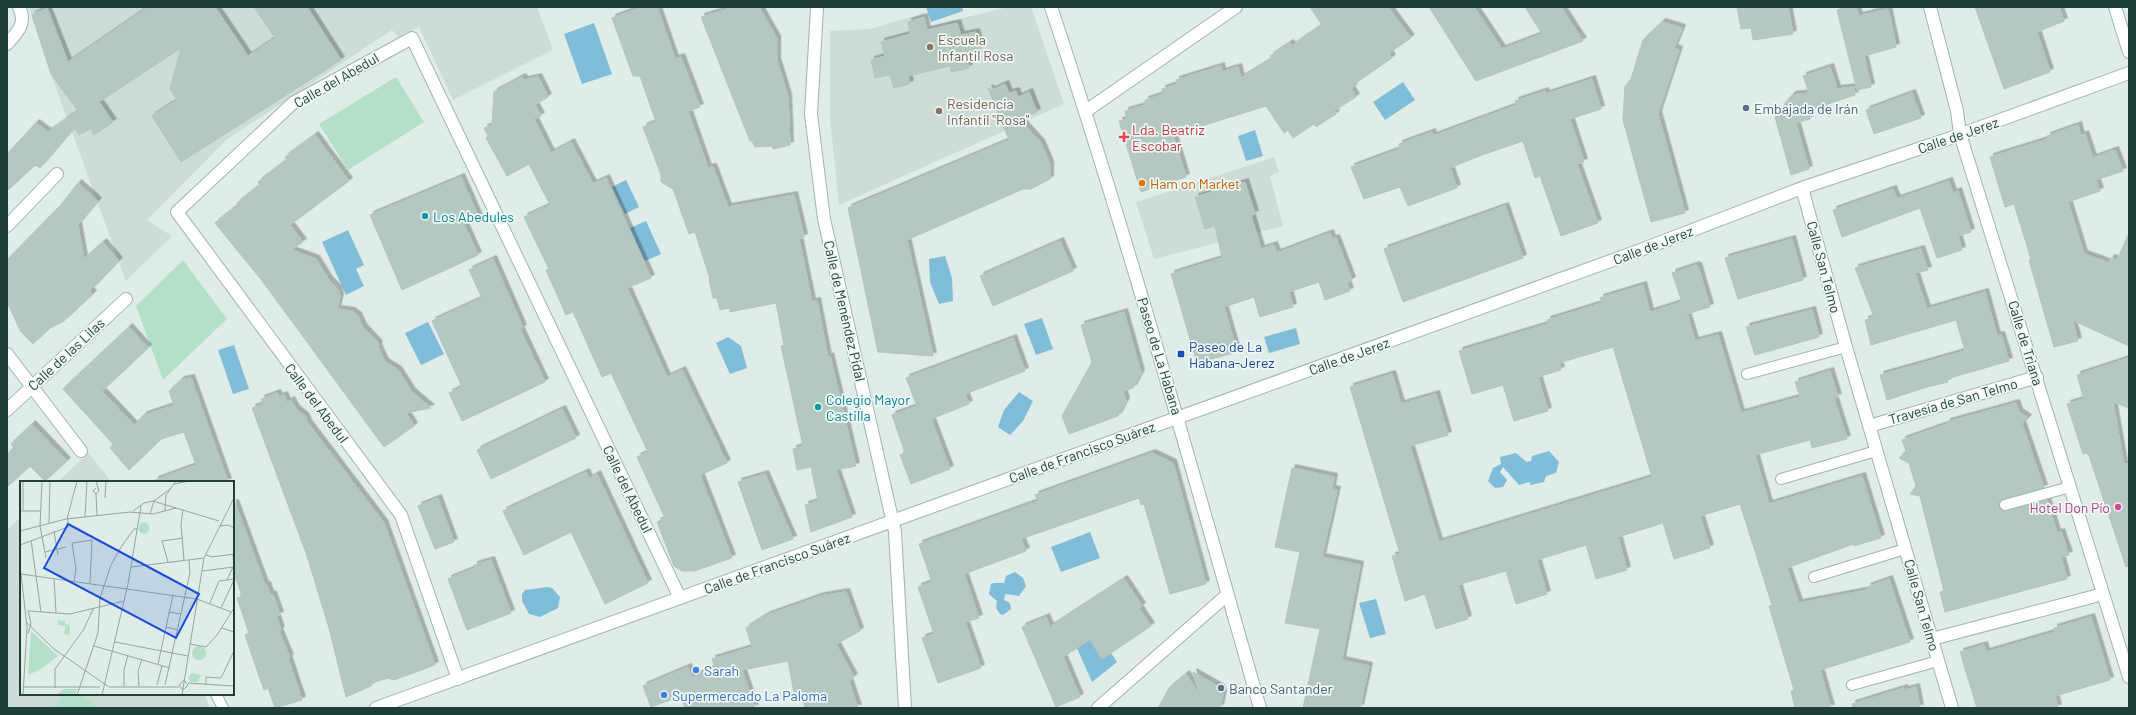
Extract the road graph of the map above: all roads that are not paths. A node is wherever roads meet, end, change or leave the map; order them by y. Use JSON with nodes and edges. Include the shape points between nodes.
{"nodes":[{"id":1,"x":19,"y":7,"type":"edge"},
{"id":2,"x":817,"y":7,"type":"edge"},
{"id":3,"x":1051,"y":7,"type":"edge"},
{"id":4,"x":1236,"y":7,"type":"edge"},
{"id":5,"x":1930,"y":7,"type":"edge"},
{"id":6,"x":2115,"y":7,"type":"edge"},
{"id":7,"x":7,"y":44,"type":"edge"},
{"id":8,"x":2129,"y":52,"type":"edge"},
{"id":9,"x":2129,"y":73,"type":"edge"},
{"id":10,"x":1086,"y":111,"type":"junction"},
{"id":11,"x":1960,"y":134,"type":"junction"},
{"id":12,"x":58,"y":174,"type":"dead end"},
{"id":13,"x":1802,"y":188,"type":"junction"},
{"id":14,"x":7,"y":226,"type":"edge"},
{"id":15,"x":126,"y":299,"type":"dead end"},
{"id":16,"x":1846,"y":347,"type":"junction"},
{"id":17,"x":7,"y":354,"type":"edge"},
{"id":18,"x":1747,"y":374,"type":"dead end"},
{"id":19,"x":2037,"y":377,"type":"junction"},
{"id":20,"x":31,"y":387,"type":"junction"},
{"id":21,"x":7,"y":410,"type":"edge"},
{"id":22,"x":1178,"y":418,"type":"junction"},
{"id":23,"x":1869,"y":426,"type":"junction"},
{"id":24,"x":81,"y":451,"type":"dead end"},
{"id":25,"x":1876,"y":451,"type":"junction"},
{"id":26,"x":1781,"y":479,"type":"dead end"},
{"id":27,"x":2070,"y":487,"type":"junction"},
{"id":28,"x":2005,"y":506,"type":"dead end"},
{"id":29,"x":893,"y":521,"type":"junction"},
{"id":30,"x":1905,"y":550,"type":"junction"},
{"id":31,"x":1814,"y":577,"type":"dead end"},
{"id":32,"x":2103,"y":594,"type":"junction"},
{"id":33,"x":1227,"y":595,"type":"junction"},
{"id":34,"x":680,"y":598,"type":"junction"},
{"id":35,"x":1932,"y":639,"type":"junction"},
{"id":36,"x":1938,"y":661,"type":"junction"},
{"id":37,"x":2129,"y":677,"type":"edge"},
{"id":38,"x":458,"y":679,"type":"junction"},
{"id":39,"x":1852,"y":685,"type":"dead end"},
{"id":40,"x":216,"y":695,"type":"edge"},
{"id":41,"x":222,"y":708,"type":"edge"},
{"id":42,"x":376,"y":708,"type":"edge"},
{"id":43,"x":905,"y":708,"type":"edge"},
{"id":44,"x":1098,"y":708,"type":"edge"},
{"id":45,"x":1260,"y":708,"type":"edge"},
{"id":46,"x":1952,"y":708,"type":"edge"}],
"edges":[{"from":1,"to":7,"type":"street","via":[[22,20],[20,29]]},
{"from":2,"to":29,"type":"street","name":"Calle de Menéndez Pidal","via":[[811,114],[824,219]]},
{"from":3,"to":10,"type":"street","name":"Paseo de La Habana"},
{"from":4,"to":10,"type":"street"},
{"from":5,"to":11,"type":"street","name":"Calle de Triana","via":[[1957,111]]},
{"from":6,"to":8,"type":"street"},
{"from":9,"to":11,"type":"street","name":"Calle de Jerez"},
{"from":10,"to":22,"type":"street","name":"Paseo de La Habana"},
{"from":11,"to":13,"type":"street","name":"Calle de Jerez"},
{"from":11,"to":19,"type":"street","name":"Calle de Triana"},
{"from":12,"to":14,"type":"street"},
{"from":13,"to":16,"type":"street","name":"Calle San Telmo"},
{"from":13,"to":22,"type":"street","name":"Calle de Jerez","via":[[1631,254]]},
{"from":15,"to":20,"type":"street","name":"Calle de las Lilas"},
{"from":16,"to":18,"type":"lane"},
{"from":16,"to":23,"type":"street","name":"Calle San Telmo"},
{"from":17,"to":20,"type":"street"},
{"from":19,"to":23,"type":"street","name":"Travesía de San Telmo"},
{"from":19,"to":27,"type":"street","name":"Calle de Triana"},
{"from":20,"to":21,"type":"street","name":"Calle de las Lilas"},
{"from":20,"to":24,"type":"street"},
{"from":22,"to":29,"type":"street","name":"Calle de Francisco Suárez"},
{"from":22,"to":33,"type":"street","name":"Paseo de La Habana"},
{"from":23,"to":25,"type":"street","name":"Calle San Telmo"},
{"from":25,"to":26,"type":"lane"},
{"from":25,"to":30,"type":"street","name":"Calle San Telmo"},
{"from":27,"to":28,"type":"lane"},
{"from":27,"to":32,"type":"street","name":"Calle de Triana"},
{"from":29,"to":34,"type":"street","name":"Calle de Francisco Suárez"},
{"from":29,"to":43,"type":"street","name":"Calle de Menéndez Pidal"},
{"from":30,"to":31,"type":"lane","name":"Calle San Telmo"},
{"from":30,"to":35,"type":"street","name":"Calle San Telmo"},
{"from":32,"to":35,"type":"street"},
{"from":32,"to":37,"type":"street","name":"Calle de Triana"},
{"from":33,"to":44,"type":"street"},
{"from":33,"to":45,"type":"street","name":"Paseo de La Habana"},
{"from":34,"to":38,"type":"street","name":"Calle de Francisco Suárez"},
{"from":34,"to":38,"type":"street","name":"Calle del Abedul","via":[[412,38],[294,102],[177,212],[401,515]]},
{"from":35,"to":36,"type":"street","name":"Calle San Telmo"},
{"from":36,"to":39,"type":"lane","name":"Calle San Telmo"},
{"from":36,"to":46,"type":"street","name":"Calle San Telmo"},
{"from":38,"to":42,"type":"street","name":"Calle de Francisco Suárez"},
{"from":40,"to":41,"type":"lane"}]}
